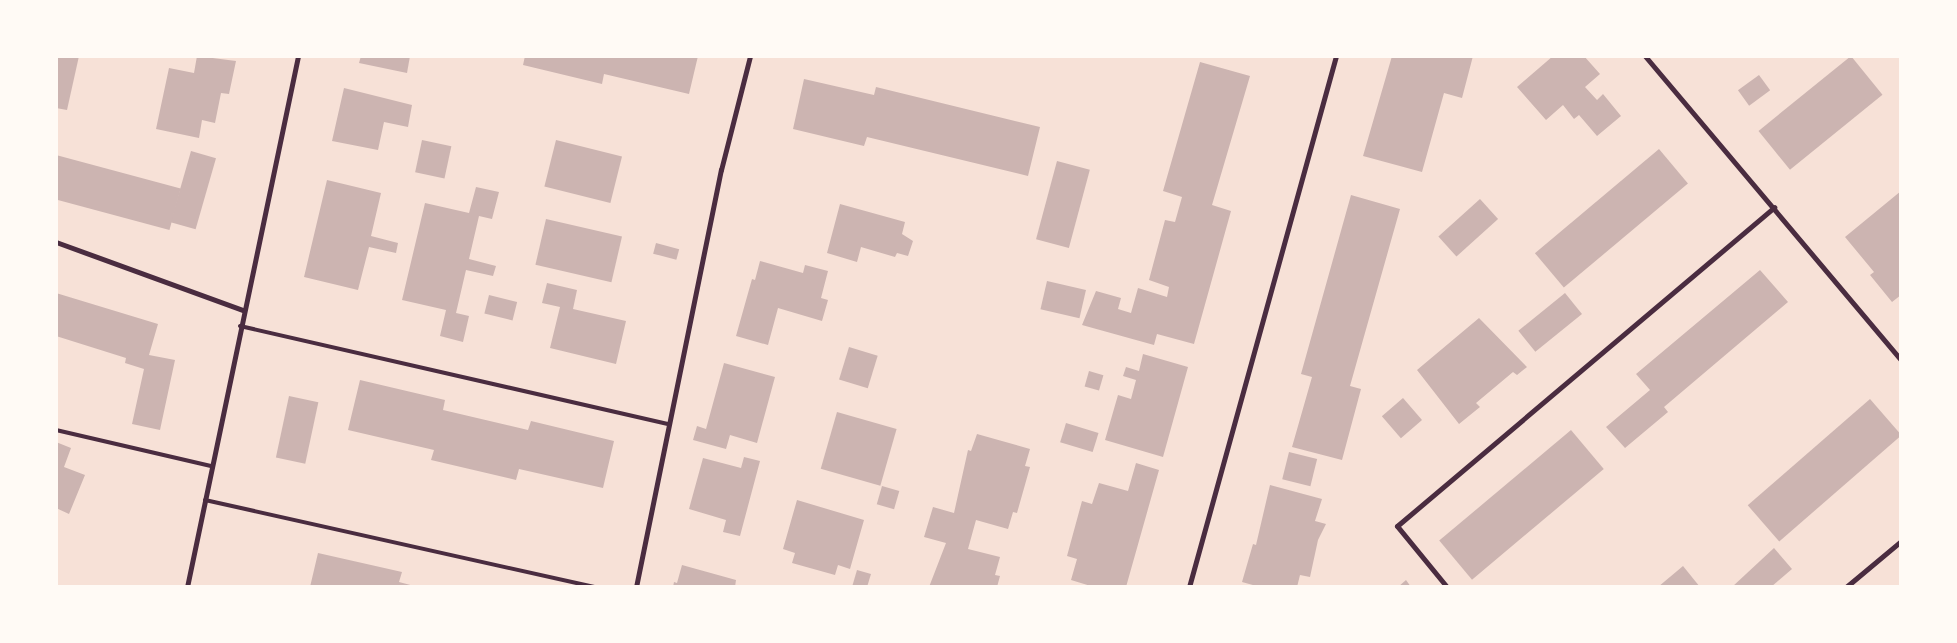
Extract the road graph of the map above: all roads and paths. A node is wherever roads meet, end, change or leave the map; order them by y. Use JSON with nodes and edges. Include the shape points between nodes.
{"nodes":[{"id":1,"x":298,"y":56,"type":"edge"},
{"id":2,"x":750,"y":56,"type":"edge"},
{"id":3,"x":1336,"y":56,"type":"edge"},
{"id":4,"x":1645,"y":56,"type":"edge"},
{"id":5,"x":1774,"y":206,"type":"junction"},
{"id":6,"x":56,"y":242,"type":"edge"},
{"id":7,"x":243,"y":310,"type":"junction"},
{"id":8,"x":240,"y":326,"type":"junction"},
{"id":9,"x":1901,"y":360,"type":"edge"},
{"id":10,"x":669,"y":424,"type":"junction"},
{"id":11,"x":56,"y":430,"type":"edge"},
{"id":12,"x":212,"y":466,"type":"junction"},
{"id":13,"x":205,"y":500,"type":"junction"},
{"id":14,"x":1901,"y":541,"type":"edge"},
{"id":15,"x":187,"y":587,"type":"edge"},
{"id":16,"x":594,"y":587,"type":"edge"},
{"id":17,"x":636,"y":587,"type":"edge"},
{"id":18,"x":1189,"y":587,"type":"edge"},
{"id":19,"x":1447,"y":587,"type":"edge"},
{"id":20,"x":1846,"y":587,"type":"edge"}],
"edges":[{"from":1,"to":7,"type":"street"},
{"from":2,"to":10,"type":"street","via":[[721,170]]},
{"from":3,"to":18,"type":"street"},
{"from":4,"to":5,"type":"street"},
{"from":5,"to":9,"type":"street"},
{"from":5,"to":19,"type":"street","via":[[1397,526]]},
{"from":6,"to":7,"type":"street"},
{"from":7,"to":8,"type":"street"},
{"from":8,"to":10,"type":"lane"},
{"from":8,"to":12,"type":"street"},
{"from":10,"to":17,"type":"street"},
{"from":11,"to":12,"type":"lane"},
{"from":12,"to":13,"type":"street"},
{"from":13,"to":15,"type":"street"},
{"from":13,"to":16,"type":"lane"},
{"from":14,"to":20,"type":"street"}]}
